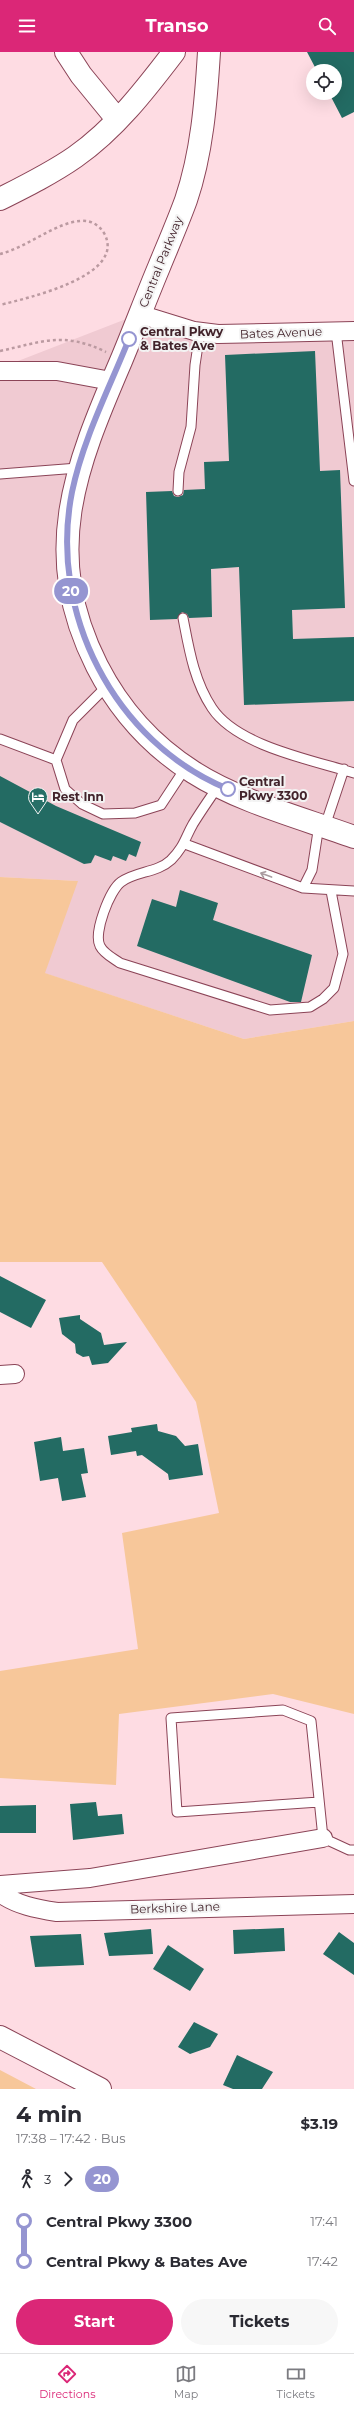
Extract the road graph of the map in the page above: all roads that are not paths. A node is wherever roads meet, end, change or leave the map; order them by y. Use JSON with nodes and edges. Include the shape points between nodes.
{"nodes":[{"id":1,"x":66,"y":52,"type":"edge"},
{"id":2,"x":174,"y":52,"type":"edge"},
{"id":3,"x":209,"y":52,"type":"edge"},
{"id":4,"x":117,"y":119,"type":"junction"},
{"id":5,"x":0,"y":199,"type":"edge"},
{"id":6,"x":139,"y":314,"type":"junction"},
{"id":7,"x":336,"y":331,"type":"junction"},
{"id":8,"x":354,"y":331,"type":"edge"},
{"id":9,"x":200,"y":332,"type":"junction"},
{"id":10,"x":0,"y":370,"type":"edge"},
{"id":11,"x":112,"y":381,"type":"junction"},
{"id":12,"x":78,"y":468,"type":"junction"},
{"id":13,"x":0,"y":474,"type":"edge"},
{"id":14,"x":354,"y":481,"type":"edge"},
{"id":15,"x":178,"y":491,"type":"dead end"},
{"id":16,"x":183,"y":618,"type":"dead end"},
{"id":17,"x":108,"y":685,"type":"junction"},
{"id":18,"x":0,"y":739,"type":"edge"},
{"id":19,"x":56,"y":760,"type":"junction"},
{"id":20,"x":186,"y":767,"type":"junction"},
{"id":21,"x":344,"y":770,"type":"junction"},
{"id":22,"x":354,"y":773,"type":"edge"},
{"id":23,"x":219,"y":785,"type":"junction"},
{"id":24,"x":322,"y":826,"type":"junction"},
{"id":25,"x":354,"y":837,"type":"edge"},
{"id":26,"x":185,"y":844,"type":"junction"},
{"id":27,"x":303,"y":888,"type":"junction"},
{"id":28,"x":331,"y":891,"type":"junction"},
{"id":29,"x":354,"y":891,"type":"edge"},
{"id":30,"x":319,"y":1802,"type":"junction"},
{"id":31,"x":323,"y":1838,"type":"junction"},
{"id":32,"x":354,"y":1850,"type":"edge"},
{"id":33,"x":0,"y":1886,"type":"edge"},
{"id":34,"x":0,"y":1893,"type":"edge"},
{"id":35,"x":354,"y":1904,"type":"edge"},
{"id":36,"x":0,"y":2037,"type":"edge"},
{"id":37,"x":100,"y":2089,"type":"edge"}],
"edges":[{"from":1,"to":4,"type":"main road"},
{"from":2,"to":4,"type":"main road"},
{"from":3,"to":6,"type":"main road","name":"Central Parkway","via":[[207,93],[190,187]]},
{"from":4,"to":5,"type":"main road","via":[[76,156]]},
{"from":6,"to":9,"type":"street","name":"Bates Avenue"},
{"from":6,"to":11,"type":"main road","name":"Central Parkway"},
{"from":7,"to":8,"type":"street","name":"Bates Avenue"},
{"from":7,"to":9,"type":"street","name":"Bates Avenue","via":[[218,334]]},
{"from":7,"to":14,"type":"lane"},
{"from":9,"to":15,"type":"lane","via":[[191,427],[180,465]]},
{"from":10,"to":11,"type":"street","via":[[57,372]]},
{"from":11,"to":12,"type":"main road","name":"Central Parkway"},
{"from":12,"to":13,"type":"lane"},
{"from":12,"to":17,"type":"main road","name":"Central Parkway","via":[[68,523],[68,562],[72,592],[79,623],[90,652]]},
{"from":16,"to":21,"type":"lane","via":[[196,674],[205,697],[222,721],[253,741]]},
{"from":17,"to":19,"type":"lane","via":[[73,720]]},
{"from":17,"to":20,"type":"main road","name":"Central Parkway","via":[[120,705],[146,734]]},
{"from":18,"to":19,"type":"lane"},
{"from":19,"to":20,"type":"lane","via":[[65,789],[82,804],[103,814],[135,812],[161,805]]},
{"from":20,"to":23,"type":"main road","name":"Central Parkway"},
{"from":21,"to":22,"type":"lane"},
{"from":21,"to":24,"type":"lane"},
{"from":23,"to":24,"type":"main road","name":"Central Parkway"},
{"from":23,"to":26,"type":"lane","via":[[192,825]]},
{"from":24,"to":25,"type":"main road","name":"Central Parkway"},
{"from":24,"to":27,"type":"lane","via":[[312,870]]},
{"from":27,"to":26,"type":"lane","one_way":true},
{"from":26,"to":28,"type":"lane","via":[[170,861],[150,872],[122,881],[114,888],[98,929],[98,944],[104,952],[120,963],[270,1010],[310,1007],[334,988],[343,954]]},
{"from":27,"to":28,"type":"lane"},
{"from":28,"to":29,"type":"lane"},
{"from":30,"to":30,"type":"lane","via":[[311,1721],[283,1710],[171,1718],[177,1812]]},
{"from":30,"to":31,"type":"lane"},
{"from":31,"to":32,"type":"lane"},
{"from":31,"to":33,"type":"street","via":[[90,1878]]},
{"from":34,"to":35,"type":"street","name":"Berkshire Lane","via":[[8,1899],[57,1912]]},
{"from":36,"to":37,"type":"main road"}]}
